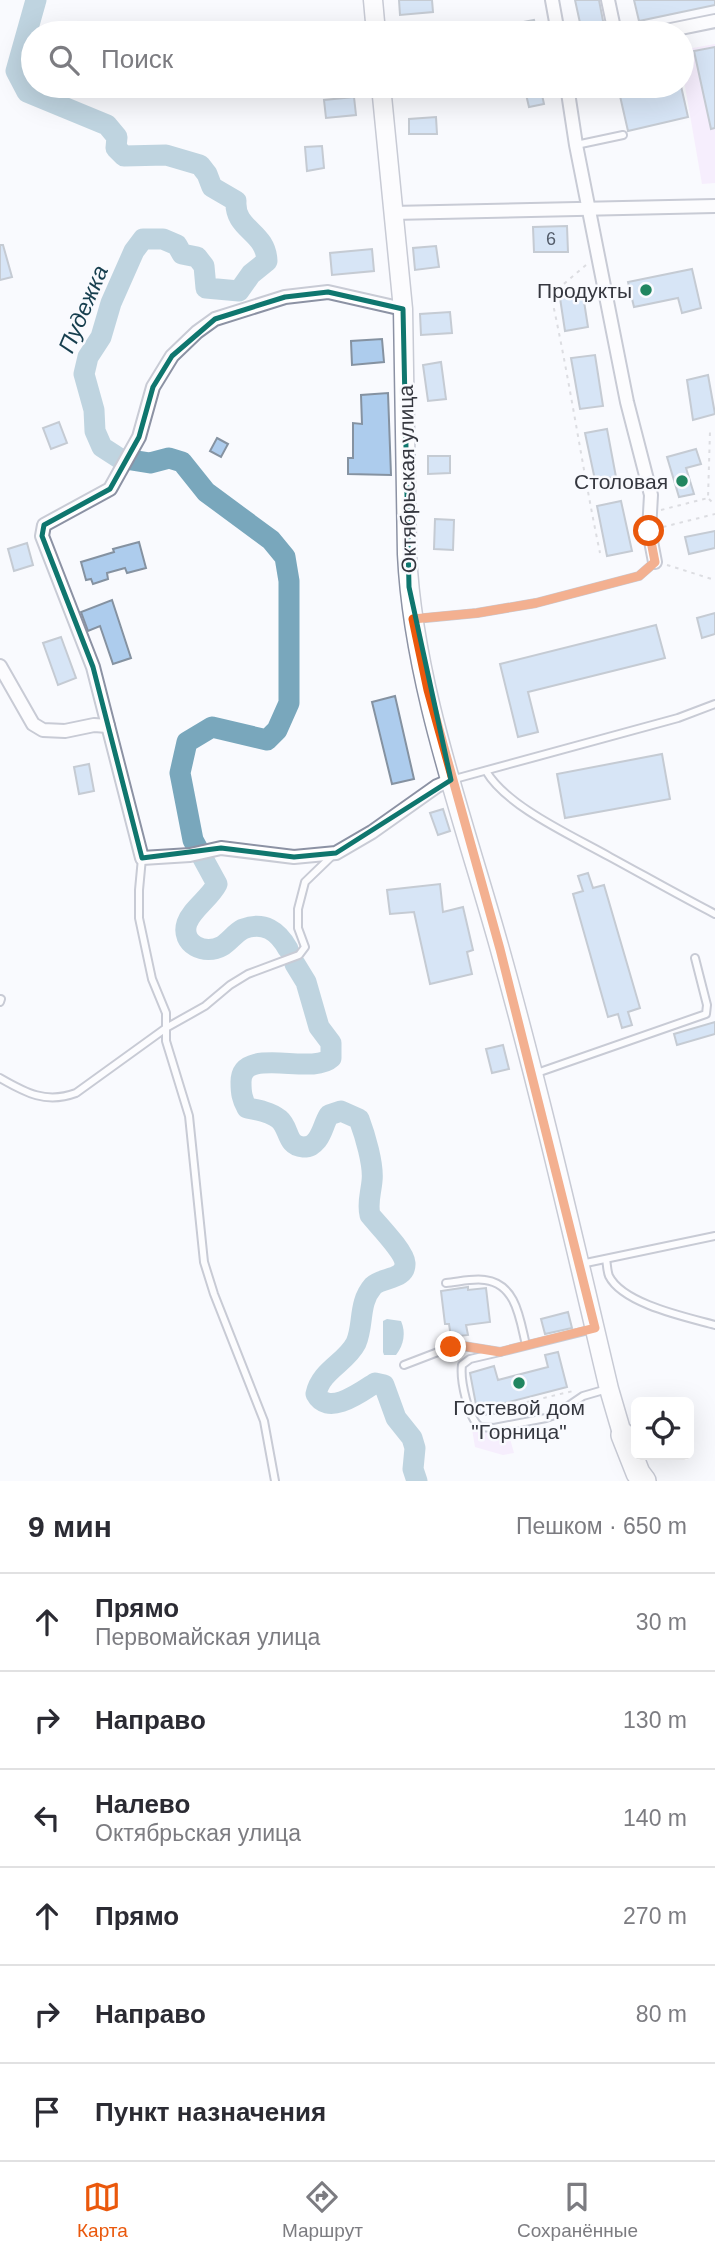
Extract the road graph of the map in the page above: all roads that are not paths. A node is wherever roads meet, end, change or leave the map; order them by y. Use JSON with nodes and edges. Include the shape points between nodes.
{"nodes":[{"id":1,"x":373,"y":0,"type":"edge"},
{"id":2,"x":552,"y":0,"type":"edge"},
{"id":3,"x":608,"y":0,"type":"edge"},
{"id":4,"x":375,"y":21,"type":"edge"},
{"id":5,"x":556,"y":21,"type":"edge"},
{"id":6,"x":612,"y":21,"type":"edge"},
{"id":7,"x":715,"y":21,"type":"edge"},
{"id":8,"x":694,"y":25,"type":"edge"},
{"id":9,"x":382,"y":98,"type":"edge"},
{"id":10,"x":569,"y":98,"type":"edge"},
{"id":11,"x":623,"y":135,"type":"dead end"},
{"id":12,"x":576,"y":145,"type":"junction"},
{"id":13,"x":715,"y":206,"type":"edge"},
{"id":14,"x":589,"y":209,"type":"junction"},
{"id":15,"x":392,"y":213,"type":"junction"},
{"id":16,"x":403,"y":309,"type":"junction"},
{"id":17,"x":655,"y":562,"type":"joint"},
{"id":18,"x":413,"y":619,"type":"junction"},
{"id":19,"x":0,"y":666,"type":"edge"},
{"id":20,"x":715,"y":704,"type":"edge"},
{"id":21,"x":108,"y":726,"type":"junction"},
{"id":22,"x":486,"y":771,"type":"junction"},
{"id":23,"x":452,"y":780,"type":"junction"},
{"id":24,"x":336,"y":853,"type":"junction"},
{"id":25,"x":142,"y":858,"type":"junction"},
{"id":26,"x":715,"y":914,"type":"edge"},
{"id":27,"x":695,"y":958,"type":"dead end"},
{"id":28,"x":166,"y":1028,"type":"junction"},
{"id":29,"x":532,"y":1074,"type":"junction"},
{"id":30,"x":0,"y":1077,"type":"edge"},
{"id":31,"x":715,"y":1237,"type":"edge"},
{"id":32,"x":606,"y":1259,"type":"junction"},
{"id":33,"x":579,"y":1265,"type":"junction"},
{"id":34,"x":446,"y":1283,"type":"dead end"},
{"id":35,"x":715,"y":1325,"type":"edge"},
{"id":36,"x":595,"y":1328,"type":"junction"},
{"id":37,"x":526,"y":1345,"type":"junction"},
{"id":38,"x":500,"y":1352,"type":"junction"},
{"id":39,"x":404,"y":1365,"type":"dead end"},
{"id":40,"x":609,"y":1389,"type":"junction"},
{"id":41,"x":623,"y":1434,"type":"junction"},
{"id":42,"x":275,"y":1481,"type":"edge"},
{"id":43,"x":628,"y":1481,"type":"edge"},
{"id":44,"x":634,"y":1481,"type":"edge"},
{"id":45,"x":644,"y":1481,"type":"edge"}],
"edges":[{"from":1,"to":4,"type":"street"},
{"from":2,"to":5,"type":"street"},
{"from":3,"to":6,"type":"street"},
{"from":7,"to":8,"type":"street"},
{"from":9,"to":15,"type":"street","name":"Октябрьская улица"},
{"from":10,"to":12,"type":"street"},
{"from":11,"to":12,"type":"lane"},
{"from":12,"to":14,"type":"street"},
{"from":13,"to":14,"type":"street"},
{"from":14,"to":15,"type":"street"},
{"from":14,"to":17,"type":"street","via":[[627,402],[651,495],[649,531]]},
{"from":15,"to":16,"type":"street","name":"Октябрьская улица"},
{"from":16,"to":18,"type":"street","name":"Октябрьская улица","via":[[407,554]]},
{"from":16,"to":21,"type":"street","via":[[328,292],[285,297],[215,319],[172,356],[153,387],[139,437],[110,489],[44,525],[42,536],[93,667]]},
{"from":17,"to":18,"type":"lane","via":[[639,576],[536,603]]},
{"from":18,"to":23,"type":"street","name":"Октябрьская улица"},
{"from":19,"to":21,"type":"street","via":[[33,724],[43,730]]},
{"from":20,"to":22,"type":"lane"},
{"from":21,"to":25,"type":"street"},
{"from":22,"to":23,"type":"lane"},
{"from":22,"to":26,"type":"lane","via":[[513,800]]},
{"from":23,"to":24,"type":"street"},
{"from":23,"to":29,"type":"street","name":"Октябрьская улица"},
{"from":24,"to":25,"type":"street","via":[[294,857],[233,848]]},
{"from":24,"to":28,"type":"lane","via":[[304,882],[298,928],[305,947],[299,955],[248,974]]},
{"from":25,"to":28,"type":"lane","via":[[139,918],[152,979],[166,1013]]},
{"from":27,"to":29,"type":"lane","via":[[708,1005],[701,1018]]},
{"from":28,"to":30,"type":"lane","via":[[76,1093],[60,1099],[27,1093]]},
{"from":28,"to":42,"type":"lane","via":[[193,1141],[204,1262],[264,1421]]},
{"from":29,"to":33,"type":"street","name":"Октябрьская улица"},
{"from":31,"to":32,"type":"lane"},
{"from":32,"to":33,"type":"lane"},
{"from":32,"to":35,"type":"lane","via":[[609,1276],[632,1298]]},
{"from":33,"to":36,"type":"street","name":"Октябрьская улица"},
{"from":34,"to":37,"type":"lane","via":[[485,1280],[502,1287],[514,1301]]},
{"from":36,"to":37,"type":"lane"},
{"from":36,"to":40,"type":"street","name":"Октябрьская улица"},
{"from":37,"to":38,"type":"lane"},
{"from":38,"to":39,"type":"lane","via":[[451,1347]]},
{"from":38,"to":40,"type":"lane","via":[[462,1365],[471,1416],[480,1427],[546,1418],[583,1396]]},
{"from":40,"to":41,"type":"street","name":"Октябрьская улица"},
{"from":41,"to":43,"type":"street"},
{"from":41,"to":44,"type":"street"},
{"from":41,"to":45,"type":"highway"}]}
